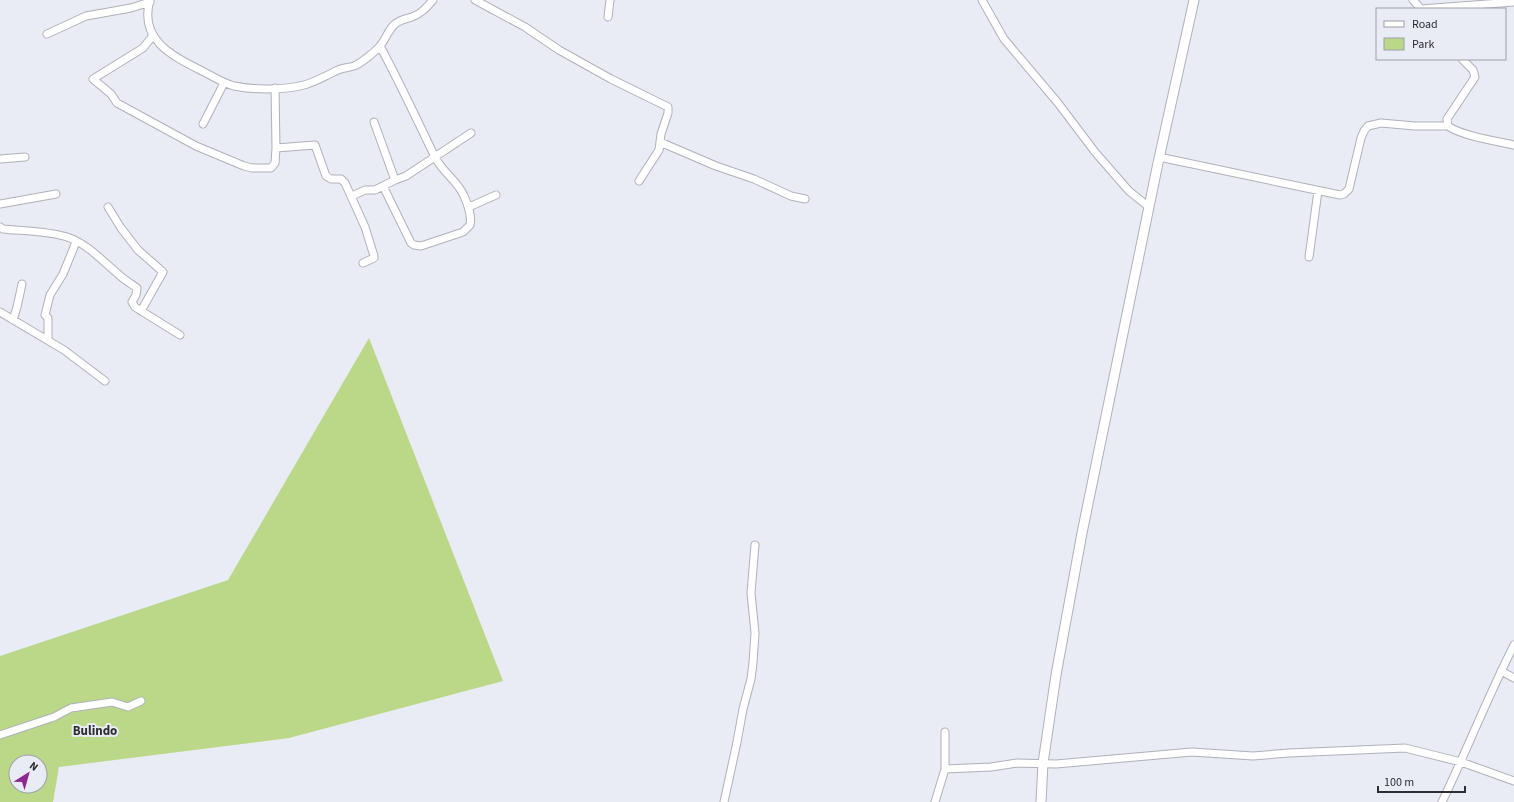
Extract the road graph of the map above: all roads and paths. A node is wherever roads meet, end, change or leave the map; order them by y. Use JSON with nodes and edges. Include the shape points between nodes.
{"nodes":[{"id":1,"x":433,"y":0,"type":"edge"},
{"id":2,"x":475,"y":0,"type":"edge"},
{"id":3,"x":610,"y":0,"type":"edge"},
{"id":4,"x":982,"y":0,"type":"edge"},
{"id":5,"x":1194,"y":0,"type":"edge"},
{"id":6,"x":1413,"y":0,"type":"edge"},
{"id":7,"x":150,"y":1,"type":"edge"},
{"id":8,"x":1514,"y":2,"type":"edge"},
{"id":9,"x":1420,"y":8,"type":"edge"},
{"id":10,"x":1434,"y":8,"type":"edge"},
{"id":11,"x":608,"y":17,"type":"dead end"},
{"id":12,"x":152,"y":32,"type":"junction"},
{"id":13,"x":47,"y":34,"type":"dead end"},
{"id":14,"x":380,"y":46,"type":"junction"},
{"id":15,"x":1463,"y":60,"type":"edge"},
{"id":16,"x":224,"y":83,"type":"junction"},
{"id":17,"x":275,"y":88,"type":"junction"},
{"id":18,"x":374,"y":122,"type":"dead end"},
{"id":19,"x":203,"y":124,"type":"dead end"},
{"id":20,"x":1448,"y":126,"type":"junction"},
{"id":21,"x":471,"y":133,"type":"dead end"},
{"id":22,"x":660,"y":142,"type":"junction"},
{"id":23,"x":1514,"y":145,"type":"edge"},
{"id":24,"x":276,"y":148,"type":"junction"},
{"id":25,"x":24,"y":157,"type":"dead end"},
{"id":26,"x":435,"y":157,"type":"junction"},
{"id":27,"x":1159,"y":157,"type":"junction"},
{"id":28,"x":0,"y":159,"type":"edge"},
{"id":29,"x":395,"y":180,"type":"junction"},
{"id":30,"x":639,"y":181,"type":"dead end"},
{"id":31,"x":384,"y":186,"type":"junction"},
{"id":32,"x":1318,"y":191,"type":"junction"},
{"id":33,"x":56,"y":194,"type":"dead end"},
{"id":34,"x":496,"y":195,"type":"dead end"},
{"id":35,"x":352,"y":196,"type":"junction"},
{"id":36,"x":805,"y":199,"type":"dead end"},
{"id":37,"x":0,"y":204,"type":"edge"},
{"id":38,"x":469,"y":206,"type":"junction"},
{"id":39,"x":108,"y":207,"type":"dead end"},
{"id":40,"x":1149,"y":207,"type":"junction"},
{"id":41,"x":0,"y":228,"type":"edge"},
{"id":42,"x":76,"y":242,"type":"junction"},
{"id":43,"x":1308,"y":257,"type":"dead end"},
{"id":44,"x":363,"y":264,"type":"dead end"},
{"id":45,"x":22,"y":284,"type":"dead end"},
{"id":46,"x":141,"y":311,"type":"junction"},
{"id":47,"x":0,"y":312,"type":"edge"},
{"id":48,"x":13,"y":320,"type":"junction"},
{"id":49,"x":180,"y":335,"type":"dead end"},
{"id":50,"x":48,"y":340,"type":"junction"},
{"id":51,"x":105,"y":381,"type":"dead end"},
{"id":52,"x":755,"y":545,"type":"dead end"},
{"id":53,"x":1514,"y":645,"type":"edge"},
{"id":54,"x":1500,"y":672,"type":"junction"},
{"id":55,"x":1514,"y":678,"type":"edge"},
{"id":56,"x":141,"y":701,"type":"dead end"},
{"id":57,"x":945,"y":732,"type":"dead end"},
{"id":58,"x":0,"y":735,"type":"edge"},
{"id":59,"x":1461,"y":762,"type":"junction"},
{"id":60,"x":1043,"y":763,"type":"junction"},
{"id":61,"x":945,"y":769,"type":"junction"},
{"id":62,"x":1514,"y":782,"type":"edge"},
{"id":63,"x":724,"y":802,"type":"edge"},
{"id":64,"x":936,"y":802,"type":"edge"},
{"id":65,"x":1041,"y":802,"type":"edge"},
{"id":66,"x":1442,"y":802,"type":"edge"}],
"edges":[{"from":1,"to":14,"type":"street","via":[[420,13],[394,25]]},
{"from":2,"to":22,"type":"street","via":[[526,27],[559,50],[604,75],[668,107]]},
{"from":3,"to":11,"type":"street"},
{"from":4,"to":40,"type":"street","via":[[1004,39],[1095,152],[1129,191]]},
{"from":5,"to":27,"type":"street"},
{"from":6,"to":9,"type":"street"},
{"from":7,"to":12,"type":"street","via":[[148,11]]},
{"from":7,"to":13,"type":"street","via":[[131,8],[86,16]]},
{"from":8,"to":10,"type":"street"},
{"from":12,"to":16,"type":"street","via":[[163,48]]},
{"from":12,"to":24,"type":"street","via":[[152,38],[143,48],[93,79],[118,103],[196,146],[244,166],[271,168],[275,163]]},
{"from":14,"to":17,"type":"street","via":[[356,66],[340,69],[302,86]]},
{"from":14,"to":26,"type":"street"},
{"from":15,"to":20,"type":"street","via":[[1473,70],[1474,78],[1447,119]]},
{"from":16,"to":17,"type":"street","via":[[246,88]]},
{"from":16,"to":19,"type":"street"},
{"from":17,"to":24,"type":"street"},
{"from":18,"to":29,"type":"street"},
{"from":20,"to":23,"type":"street","via":[[1472,135]]},
{"from":20,"to":32,"type":"street","via":[[1381,123],[1368,126],[1361,138],[1349,189],[1340,195]]},
{"from":21,"to":26,"type":"street"},
{"from":22,"to":30,"type":"street","via":[[659,150]]},
{"from":22,"to":36,"type":"street","via":[[703,162]]},
{"from":24,"to":35,"type":"street","via":[[315,145],[326,176],[330,179],[341,179]]},
{"from":25,"to":28,"type":"street"},
{"from":26,"to":29,"type":"street","via":[[406,176]]},
{"from":26,"to":38,"type":"street","via":[[461,190]]},
{"from":27,"to":32,"type":"street"},
{"from":27,"to":40,"type":"street"},
{"from":29,"to":31,"type":"street"},
{"from":31,"to":35,"type":"street"},
{"from":31,"to":38,"type":"street","via":[[411,243],[417,246],[467,229],[471,221]]},
{"from":32,"to":43,"type":"street"},
{"from":33,"to":37,"type":"street"},
{"from":34,"to":38,"type":"street"},
{"from":35,"to":44,"type":"street","via":[[374,256],[371,261]]},
{"from":39,"to":46,"type":"street","via":[[138,250],[163,272]]},
{"from":40,"to":60,"type":"street","via":[[1082,533]]},
{"from":41,"to":42,"type":"street","via":[[60,236]]},
{"from":42,"to":46,"type":"street","via":[[98,255],[117,274],[137,288],[132,302]]},
{"from":42,"to":50,"type":"street","via":[[63,274],[50,295],[45,315],[48,318]]},
{"from":45,"to":48,"type":"street"},
{"from":46,"to":49,"type":"street"},
{"from":47,"to":48,"type":"street"},
{"from":48,"to":50,"type":"street"},
{"from":50,"to":51,"type":"street"},
{"from":52,"to":63,"type":"street","via":[[751,593],[755,633],[753,663]]},
{"from":53,"to":54,"type":"street"},
{"from":54,"to":55,"type":"street"},
{"from":54,"to":59,"type":"street"},
{"from":56,"to":58,"type":"street","via":[[128,707],[112,702],[71,708],[54,717]]},
{"from":57,"to":61,"type":"street"},
{"from":59,"to":60,"type":"street","via":[[1405,748],[1253,756],[1192,752]]},
{"from":59,"to":62,"type":"street"},
{"from":59,"to":66,"type":"street"},
{"from":60,"to":61,"type":"street"},
{"from":60,"to":65,"type":"street"},
{"from":61,"to":64,"type":"street"}]}
